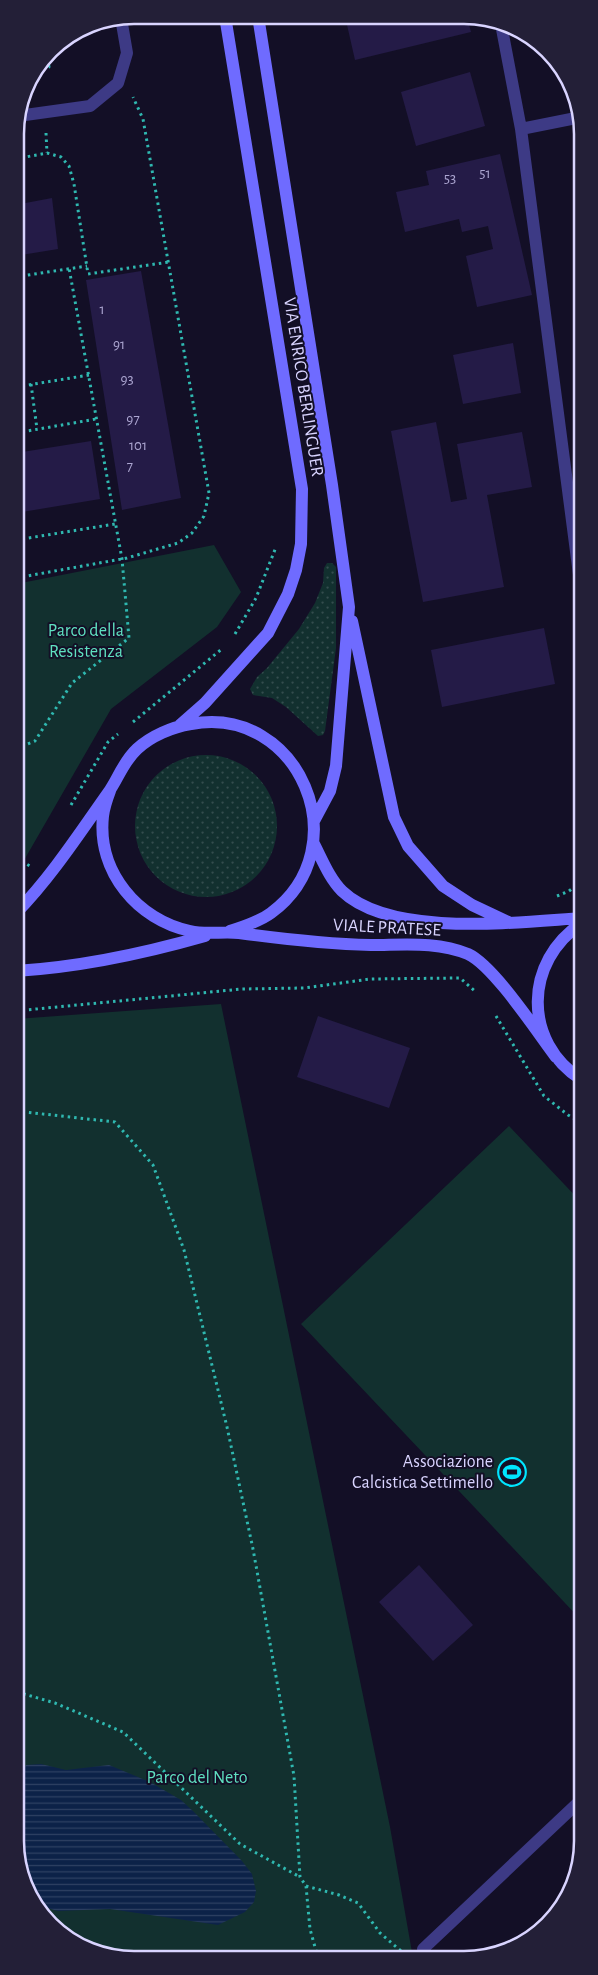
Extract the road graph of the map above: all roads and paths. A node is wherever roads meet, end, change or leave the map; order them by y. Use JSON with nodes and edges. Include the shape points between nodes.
{"nodes":[{"id":1,"x":227,"y":24,"type":"edge"},
{"id":2,"x":259,"y":24,"type":"edge"},
{"id":3,"x":122,"y":25,"type":"edge"},
{"id":4,"x":501,"y":30,"type":"edge"},
{"id":5,"x":122,"y":71,"type":"junction"},
{"id":6,"x":26,"y":115,"type":"edge"},
{"id":7,"x":573,"y":119,"type":"edge"},
{"id":8,"x":521,"y":129,"type":"junction"},
{"id":9,"x":24,"y":157,"type":"edge"},
{"id":10,"x":169,"y":262,"type":"junction"},
{"id":11,"x":86,"y":266,"type":"junction"},
{"id":12,"x":70,"y":268,"type":"junction"},
{"id":13,"x":24,"y":276,"type":"edge"},
{"id":14,"x":88,"y":375,"type":"junction"},
{"id":15,"x":31,"y":384,"type":"junction"},
{"id":16,"x":24,"y":385,"type":"edge"},
{"id":17,"x":96,"y":419,"type":"junction"},
{"id":18,"x":37,"y":429,"type":"junction"},
{"id":19,"x":24,"y":431,"type":"edge"},
{"id":20,"x":115,"y":524,"type":"junction"},
{"id":21,"x":574,"y":536,"type":"edge"},
{"id":22,"x":24,"y":539,"type":"edge"},
{"id":23,"x":276,"y":545,"type":"dead end"},
{"id":24,"x":122,"y":559,"type":"junction"},
{"id":25,"x":24,"y":577,"type":"edge"},
{"id":26,"x":349,"y":607,"type":"junction"},
{"id":27,"x":232,"y":640,"type":"dead end"},
{"id":28,"x":225,"y":646,"type":"dead end"},
{"id":29,"x":166,"y":694,"type":"dead end"},
{"id":30,"x":180,"y":726,"type":"junction"},
{"id":31,"x":24,"y":746,"type":"edge"},
{"id":32,"x":110,"y":791,"type":"junction"},
{"id":33,"x":314,"y":821,"type":"junction"},
{"id":34,"x":313,"y":842,"type":"junction"},
{"id":35,"x":24,"y":862,"type":"edge"},
{"id":36,"x":33,"y":867,"type":"dead end"},
{"id":37,"x":574,"y":888,"type":"edge"},
{"id":38,"x":551,"y":899,"type":"dead end"},
{"id":39,"x":24,"y":905,"type":"edge"},
{"id":40,"x":574,"y":918,"type":"edge"},
{"id":41,"x":508,"y":922,"type":"junction"},
{"id":42,"x":574,"y":928,"type":"edge"},
{"id":43,"x":224,"y":932,"type":"junction"},
{"id":44,"x":24,"y":971,"type":"edge"},
{"id":45,"x":482,"y":997,"type":"dead end"},
{"id":46,"x":24,"y":1009,"type":"edge"},
{"id":47,"x":492,"y":1011,"type":"dead end"},
{"id":48,"x":556,"y":1057,"type":"junction"},
{"id":49,"x":574,"y":1075,"type":"edge"},
{"id":50,"x":24,"y":1112,"type":"edge"},
{"id":51,"x":574,"y":1118,"type":"edge"},
{"id":52,"x":24,"y":1694,"type":"edge"},
{"id":53,"x":574,"y":1806,"type":"edge"},
{"id":54,"x":300,"y":1877,"type":"junction"},
{"id":55,"x":306,"y":1886,"type":"junction"},
{"id":56,"x":423,"y":1949,"type":"joint"},
{"id":57,"x":316,"y":1951,"type":"edge"},
{"id":58,"x":401,"y":1951,"type":"edge"},
{"id":59,"x":409,"y":1951,"type":"edge"}],
"edges":[{"from":1,"to":30,"type":"main road","name":"VIA ENRICO BERLINGUER","via":[[302,489],[302,535],[288,594],[268,633]]},
{"from":2,"to":26,"type":"main road","name":"VIA ENRICO BERLINGUER"},
{"from":3,"to":5,"type":"street","via":[[127,53]]},
{"from":4,"to":8,"type":"street"},
{"from":5,"to":6,"type":"street","via":[[118,83],[90,106]]},
{"from":5,"to":10,"type":"path","via":[[143,119]]},
{"from":7,"to":8,"type":"street"},
{"from":8,"to":21,"type":"street"},
{"from":9,"to":11,"type":"path","via":[[47,153],[61,157],[69,166]]},
{"from":10,"to":11,"type":"path","via":[[88,274]]},
{"from":10,"to":24,"type":"path","via":[[209,493],[204,516],[192,533],[178,543]]},
{"from":11,"to":12,"type":"path"},
{"from":12,"to":13,"type":"path"},
{"from":12,"to":14,"type":"path"},
{"from":14,"to":15,"type":"path"},
{"from":14,"to":17,"type":"path"},
{"from":15,"to":16,"type":"path"},
{"from":15,"to":18,"type":"path"},
{"from":17,"to":18,"type":"path"},
{"from":17,"to":20,"type":"path"},
{"from":18,"to":19,"type":"path"},
{"from":20,"to":22,"type":"path"},
{"from":20,"to":24,"type":"path"},
{"from":23,"to":27,"type":"path","via":[[256,598]]},
{"from":24,"to":25,"type":"path"},
{"from":24,"to":31,"type":"path","via":[[128,638],[72,683],[36,741]]},
{"from":26,"to":33,"type":"main road","name":"VIA ENRICO BERLINGUER","via":[[336,766],[330,790]]},
{"from":26,"to":41,"type":"main road","name":"VIA ENRICO BERLINGUER","via":[[394,818],[408,846],[443,886],[472,905]]},
{"from":28,"to":29,"type":"path"},
{"from":30,"to":32,"type":"main road","name":"VIALE PRATESE","via":[[157,735],[137,749],[121,769]]},
{"from":30,"to":33,"type":"main road","name":"VIALE PRATESE","via":[[222,722],[242,727],[273,744],[293,763],[304,780]]},
{"from":32,"to":39,"type":"main road","name":"VIALE PRATESE"},
{"from":32,"to":43,"type":"main road","name":"VIALE PRATESE","via":[[103,816],[104,843],[111,869],[125,892],[143,911],[166,924],[192,932]]},
{"from":33,"to":34,"type":"main road","name":"VIALE PRATESE"},
{"from":34,"to":41,"type":"main road","name":"VIALE PRATESE","via":[[330,876],[342,891],[373,911],[400,919],[443,923]]},
{"from":34,"to":43,"type":"main road","name":"VIALE PRATESE","via":[[299,882],[286,898],[271,913],[253,923]]},
{"from":35,"to":36,"type":"path"},
{"from":37,"to":38,"type":"path"},
{"from":40,"to":41,"type":"main road","name":"VIALE PRATESE"},
{"from":42,"to":48,"type":"main road","via":[[550,953],[540,979],[537,1006],[542,1033]]},
{"from":43,"to":44,"type":"main road","name":"VIALE PRATESE","via":[[105,962]]},
{"from":43,"to":48,"type":"main road","name":"VIALE PRATESE","via":[[299,941],[438,945],[469,955],[493,975]]},
{"from":45,"to":46,"type":"path","via":[[460,978],[370,979],[304,988],[242,989]]},
{"from":47,"to":51,"type":"path","via":[[544,1096]]},
{"from":48,"to":49,"type":"main road"},
{"from":50,"to":54,"type":"path","via":[[115,1122],[153,1166],[184,1250],[251,1540],[294,1776]]},
{"from":52,"to":54,"type":"path","via":[[55,1703],[123,1732],[240,1844]]},
{"from":53,"to":56,"type":"street"},
{"from":54,"to":55,"type":"path"},
{"from":55,"to":57,"type":"path","via":[[310,1928]]},
{"from":55,"to":58,"type":"path","via":[[358,1903],[380,1932]]},
{"from":56,"to":59,"type":"path"}]}
